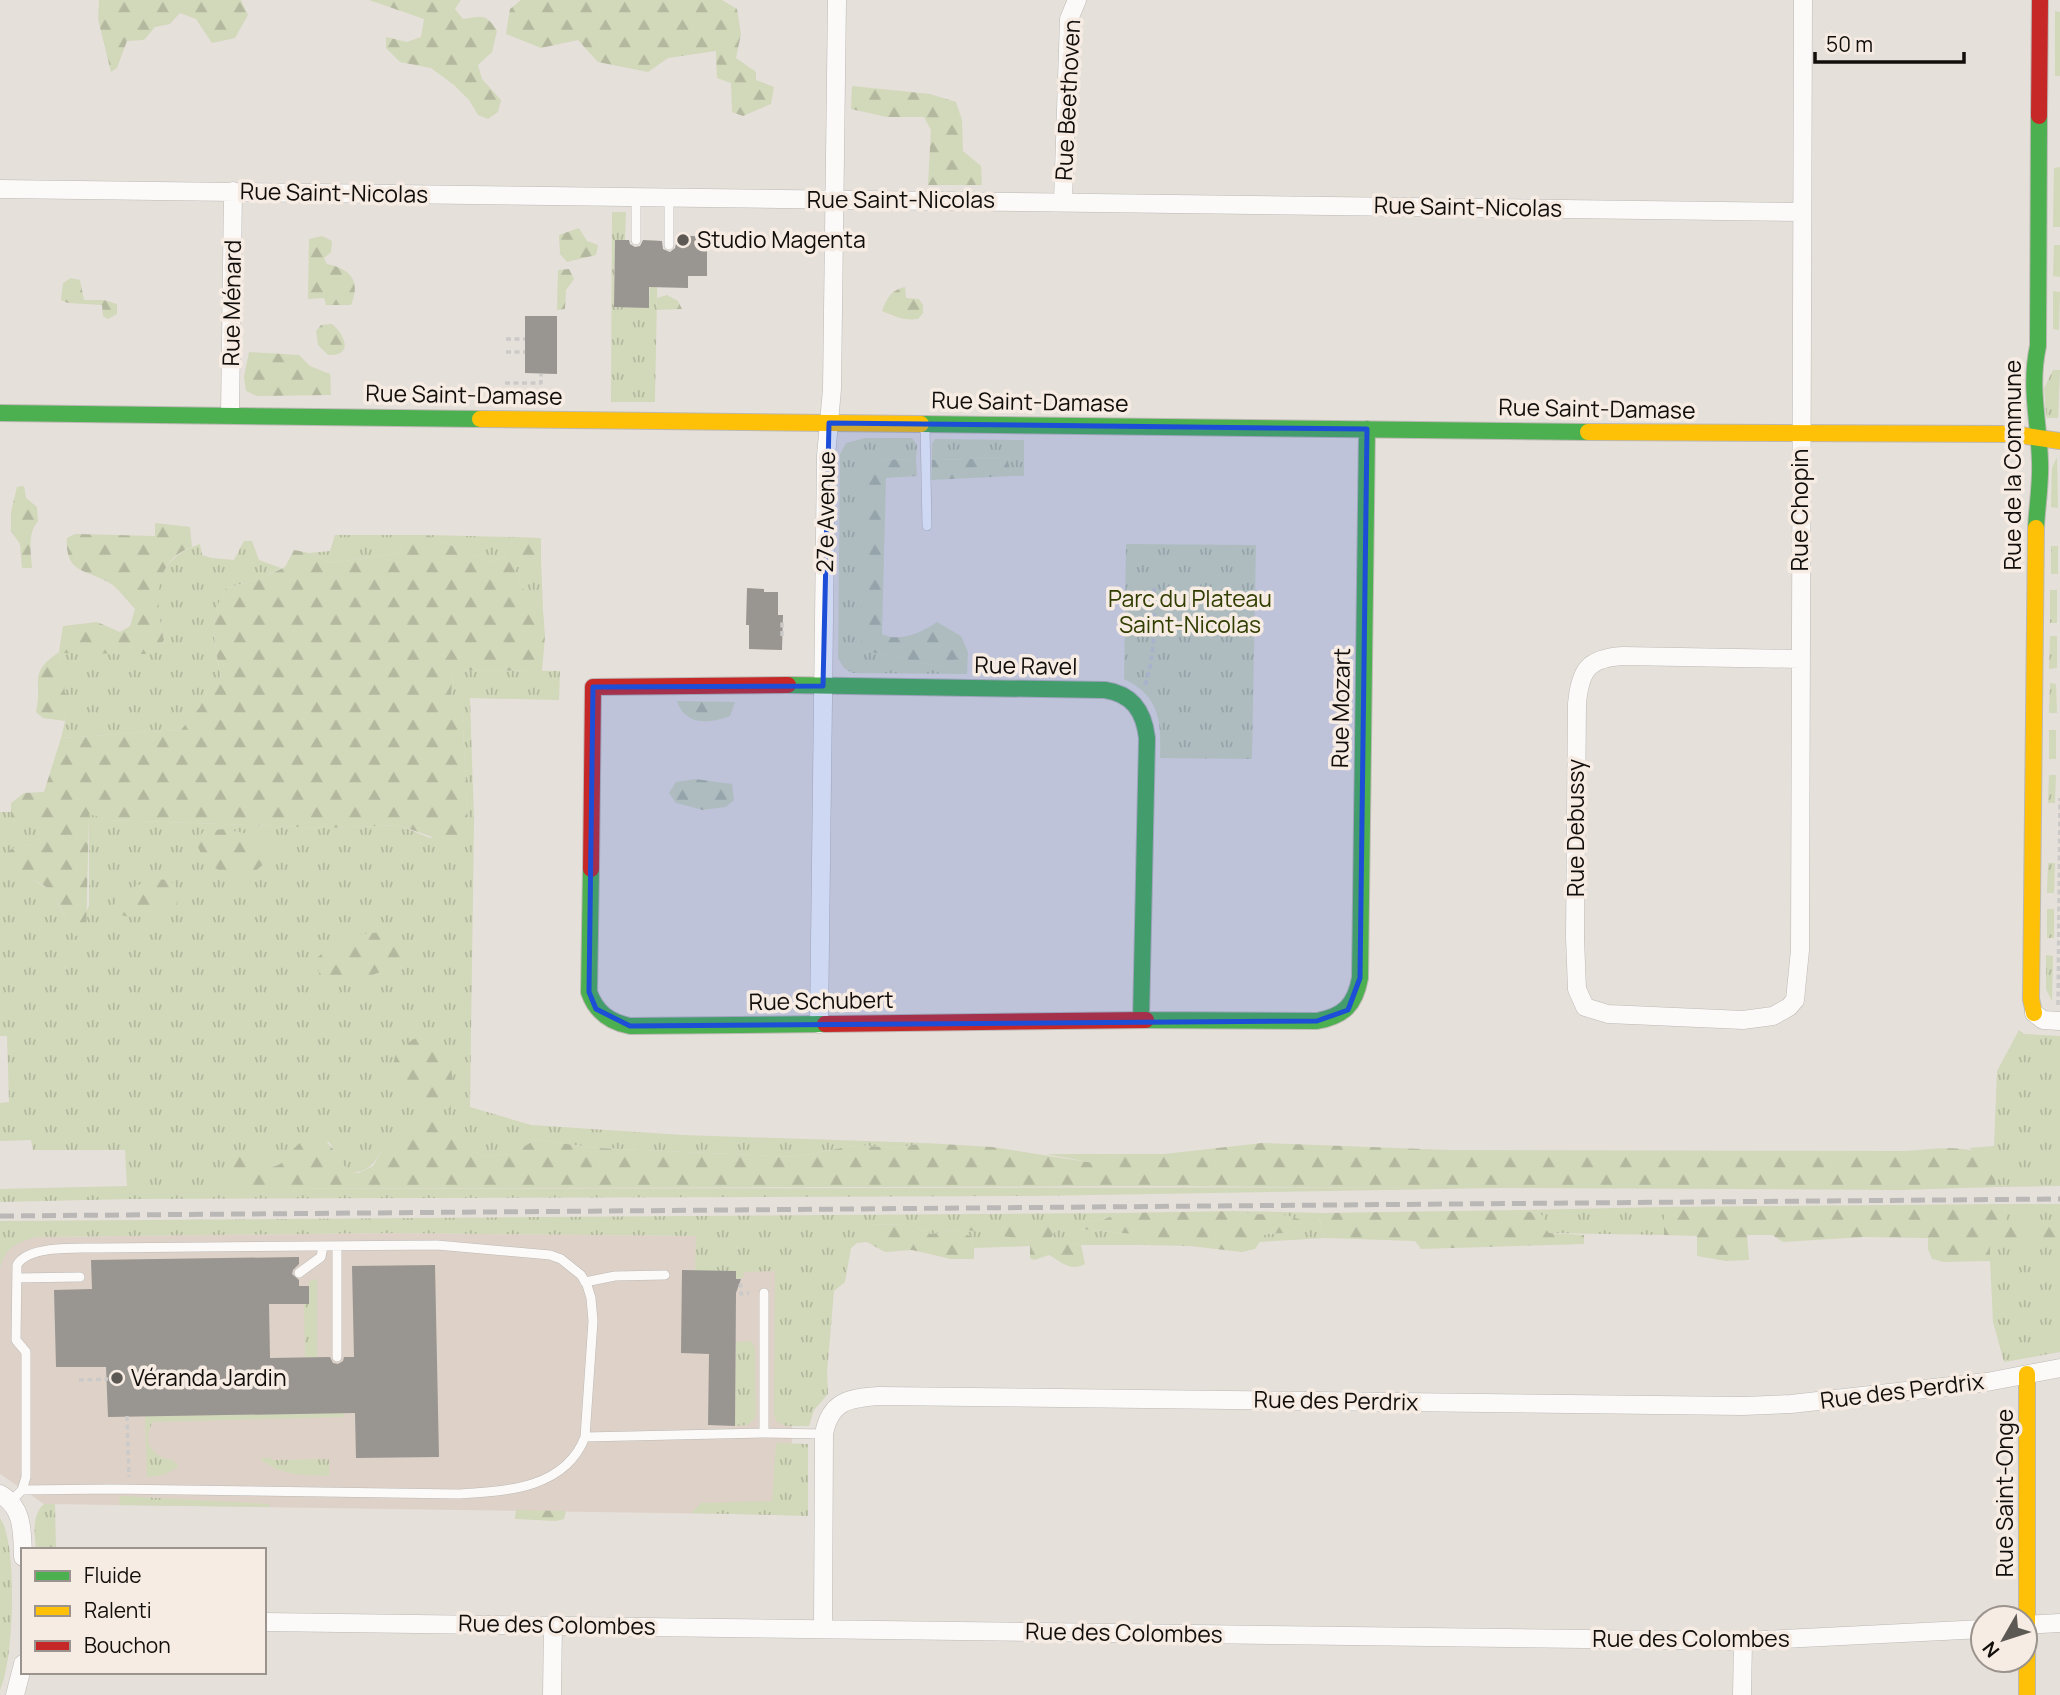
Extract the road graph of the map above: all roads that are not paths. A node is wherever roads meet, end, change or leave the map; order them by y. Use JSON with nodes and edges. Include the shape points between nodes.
{"nodes":[{"id":1,"x":837,"y":0,"type":"edge"},
{"id":2,"x":1077,"y":0,"type":"edge"},
{"id":3,"x":1803,"y":0,"type":"edge"},
{"id":4,"x":2040,"y":0,"type":"edge"},
{"id":5,"x":0,"y":189,"type":"edge"},
{"id":6,"x":233,"y":191,"type":"junction"},
{"id":7,"x":636,"y":197,"type":"junction"},
{"id":8,"x":669,"y":197,"type":"junction"},
{"id":9,"x":834,"y":199,"type":"junction"},
{"id":10,"x":1063,"y":201,"type":"junction"},
{"id":11,"x":1801,"y":212,"type":"junction"},
{"id":12,"x":636,"y":240,"type":"dead end"},
{"id":13,"x":669,"y":245,"type":"dead end"},
{"id":14,"x":0,"y":413,"type":"edge"},
{"id":15,"x":230,"y":415,"type":"junction"},
{"id":16,"x":828,"y":423,"type":"junction"},
{"id":17,"x":925,"y":424,"type":"junction"},
{"id":18,"x":1367,"y":429,"type":"junction"},
{"id":19,"x":1799,"y":434,"type":"junction"},
{"id":20,"x":2036,"y":437,"type":"junction"},
{"id":21,"x":2060,"y":441,"type":"edge"},
{"id":22,"x":927,"y":526,"type":"dead end"},
{"id":23,"x":1801,"y":659,"type":"junction"},
{"id":24,"x":822,"y":686,"type":"junction"},
{"id":25,"x":593,"y":687,"type":"joint"},
{"id":26,"x":1358,"y":988,"type":"joint"},
{"id":27,"x":1782,"y":1013,"type":"joint"},
{"id":28,"x":2034,"y":1013,"type":"joint"},
{"id":29,"x":1141,"y":1020,"type":"junction"},
{"id":30,"x":2060,"y":1021,"type":"edge"},
{"id":31,"x":819,"y":1024,"type":"junction"},
{"id":32,"x":323,"y":1246,"type":"junction"},
{"id":33,"x":337,"y":1246,"type":"junction"},
{"id":34,"x":299,"y":1273,"type":"dead end"},
{"id":35,"x":665,"y":1275,"type":"dead end"},
{"id":36,"x":80,"y":1277,"type":"dead end"},
{"id":37,"x":16,"y":1278,"type":"junction"},
{"id":38,"x":585,"y":1282,"type":"junction"},
{"id":39,"x":764,"y":1293,"type":"dead end"},
{"id":40,"x":337,"y":1357,"type":"dead end"},
{"id":41,"x":2060,"y":1368,"type":"edge"},
{"id":42,"x":2027,"y":1374,"type":"junction"},
{"id":43,"x":764,"y":1433,"type":"junction"},
{"id":44,"x":824,"y":1434,"type":"junction"},
{"id":45,"x":585,"y":1437,"type":"junction"},
{"id":46,"x":11,"y":1495,"type":"edge"},
{"id":47,"x":23,"y":1548,"type":"edge"},
{"id":48,"x":2026,"y":1604,"type":"edge"},
{"id":49,"x":266,"y":1622,"type":"edge"},
{"id":50,"x":2060,"y":1623,"type":"edge"},
{"id":51,"x":2039,"y":1624,"type":"edge"},
{"id":52,"x":553,"y":1625,"type":"junction"},
{"id":53,"x":823,"y":1629,"type":"junction"},
{"id":54,"x":1969,"y":1630,"type":"edge"},
{"id":55,"x":1743,"y":1642,"type":"junction"},
{"id":56,"x":21,"y":1672,"type":"edge"},
{"id":57,"x":2026,"y":1674,"type":"edge"},
{"id":58,"x":15,"y":1695,"type":"edge"},
{"id":59,"x":552,"y":1695,"type":"edge"},
{"id":60,"x":1742,"y":1695,"type":"edge"},
{"id":61,"x":2026,"y":1695,"type":"edge"}],
"edges":[{"from":1,"to":9,"type":"street","name":"27e Avenue"},
{"from":2,"to":10,"type":"street","name":"Rue Beethoven","via":[[1069,19]]},
{"from":3,"to":11,"type":"street","name":"Rue Chopin"},
{"from":4,"to":20,"type":"street","name":"Rue de la Commune","via":[[2038,346],[2033,370]]},
{"from":5,"to":6,"type":"street","name":"Rue Saint-Nicolas"},
{"from":6,"to":7,"type":"street","name":"Rue Saint-Nicolas"},
{"from":6,"to":15,"type":"street","name":"Rue Ménard"},
{"from":7,"to":8,"type":"street","name":"Rue Saint-Nicolas"},
{"from":7,"to":12,"type":"lane"},
{"from":8,"to":9,"type":"street","name":"Rue Saint-Nicolas"},
{"from":8,"to":13,"type":"lane"},
{"from":9,"to":10,"type":"street","name":"Rue Saint-Nicolas"},
{"from":9,"to":16,"type":"street","name":"27e Avenue"},
{"from":10,"to":11,"type":"street","name":"Rue Saint-Nicolas"},
{"from":11,"to":19,"type":"street","name":"Rue Chopin"},
{"from":14,"to":15,"type":"street","name":"Rue Saint-Damase"},
{"from":15,"to":16,"type":"street","name":"Rue Saint-Damase"},
{"from":16,"to":17,"type":"street","name":"Rue Saint-Damase"},
{"from":16,"to":24,"type":"street","name":"27e Avenue"},
{"from":17,"to":18,"type":"street","name":"Rue Saint-Damase"},
{"from":17,"to":22,"type":"lane"},
{"from":18,"to":19,"type":"street","name":"Rue Saint-Damase"},
{"from":18,"to":26,"type":"street","name":"Rue Mozart"},
{"from":19,"to":20,"type":"street","name":"Rue Saint-Damase"},
{"from":19,"to":23,"type":"street","name":"Rue Chopin"},
{"from":20,"to":21,"type":"street","name":"Rue Saint-Damase"},
{"from":20,"to":28,"type":"street","name":"Rue de la Commune","via":[[2040,462]]},
{"from":23,"to":27,"type":"street","name":"Rue Chopin","via":[[1800,962],[1795,1000]]},
{"from":23,"to":27,"type":"street","name":"Rue Debussy","via":[[1606,657],[1587,669],[1577,704],[1576,978],[1585,1007],[1608,1014],[1743,1020]]},
{"from":24,"to":25,"type":"street","name":"Rue Ravel"},
{"from":24,"to":29,"type":"street","name":"Rue Ravel","via":[[1115,690],[1133,701],[1146,721],[1147,738]]},
{"from":24,"to":31,"type":"street","name":"27e Avenue"},
{"from":25,"to":31,"type":"street","name":"Rue Schubert","via":[[589,992],[596,1009],[608,1019],[630,1026]]},
{"from":26,"to":29,"type":"street","name":"Rue Schubert","via":[[1348,1010],[1317,1021]]},
{"from":28,"to":30,"type":"street","via":[[2043,1020]]},
{"from":29,"to":31,"type":"street","name":"Rue Schubert"},
{"from":32,"to":33,"type":"lane"},
{"from":32,"to":34,"type":"lane","via":[[321,1257]]},
{"from":32,"to":37,"type":"lane","via":[[37,1252],[20,1259]]},
{"from":33,"to":38,"type":"lane","via":[[437,1245],[550,1255],[575,1268]]},
{"from":33,"to":40,"type":"lane"},
{"from":35,"to":38,"type":"lane","via":[[604,1276]]},
{"from":36,"to":37,"type":"lane"},
{"from":37,"to":46,"type":"lane","via":[[16,1340],[26,1352],[27,1463]]},
{"from":38,"to":45,"type":"lane","via":[[593,1321]]},
{"from":39,"to":43,"type":"lane"},
{"from":41,"to":42,"type":"street","name":"Rue des Perdrix"},
{"from":42,"to":44,"type":"street","name":"Rue des Perdrix","via":[[1811,1402],[1743,1406],[872,1396],[836,1407]]},
{"from":42,"to":48,"type":"street","name":"Rue Saint-Onge"},
{"from":43,"to":44,"type":"lane"},
{"from":43,"to":45,"type":"lane"},
{"from":44,"to":53,"type":"street","name":"Rue des Perdrix"},
{"from":45,"to":46,"type":"lane","via":[[572,1460],[552,1476],[514,1490],[458,1494],[130,1489]]},
{"from":46,"to":47,"type":"street","via":[[22,1523]]},
{"from":49,"to":52,"type":"street","name":"Rue des Colombes"},
{"from":50,"to":51,"type":"street"},
{"from":52,"to":53,"type":"street","name":"Rue des Colombes"},
{"from":52,"to":59,"type":"street"},
{"from":53,"to":55,"type":"street","name":"Rue des Colombes"},
{"from":54,"to":55,"type":"street","name":"Rue des Colombes"},
{"from":55,"to":60,"type":"street"},
{"from":56,"to":58,"type":"street"},
{"from":57,"to":61,"type":"street","name":"Rue Saint-Onge"}]}
